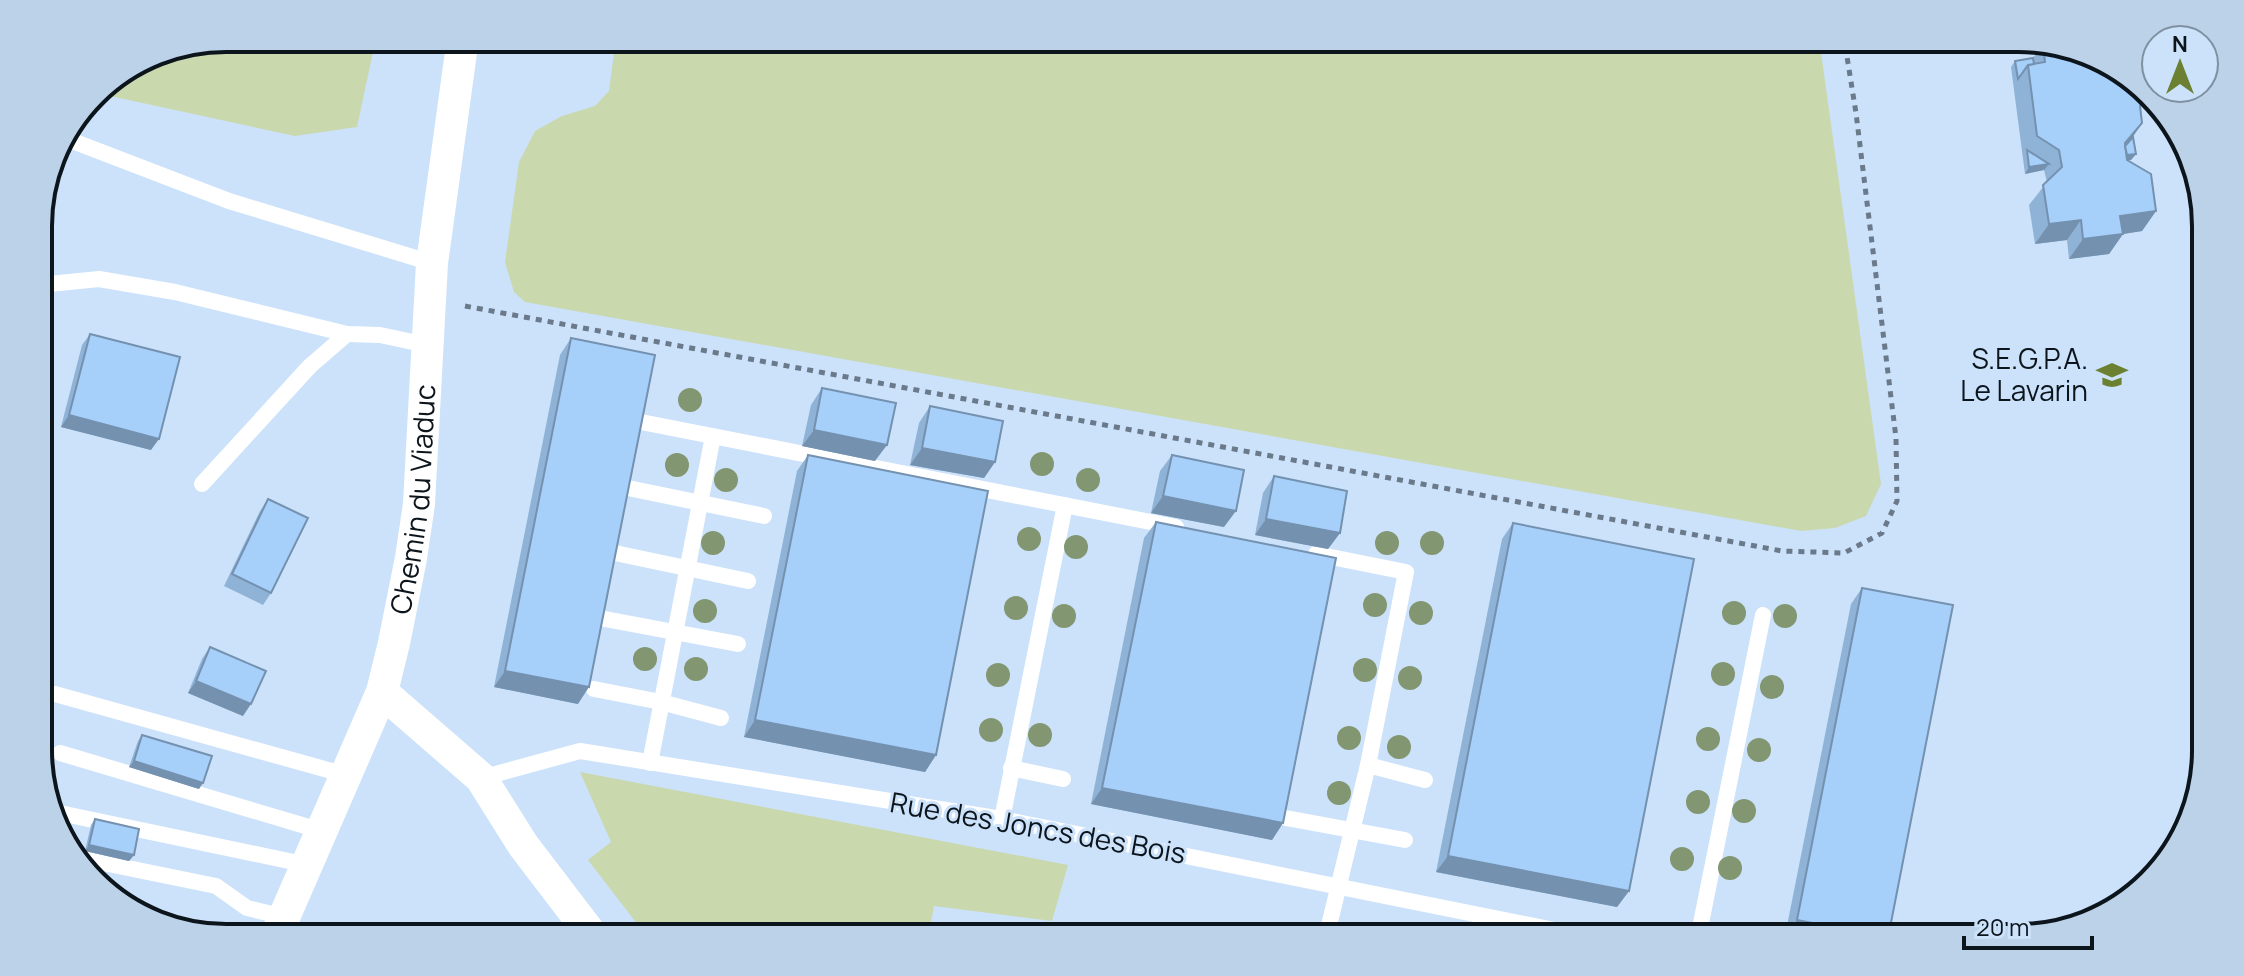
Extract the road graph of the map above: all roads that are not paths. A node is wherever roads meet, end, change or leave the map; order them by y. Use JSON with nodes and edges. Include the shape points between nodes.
{"nodes":[{"id":1,"x":461,"y":52,"type":"edge"},
{"id":2,"x":74,"y":142,"type":"edge"},
{"id":3,"x":432,"y":263,"type":"junction"},
{"id":4,"x":52,"y":284,"type":"edge"},
{"id":5,"x":347,"y":334,"type":"junction"},
{"id":6,"x":427,"y":345,"type":"junction"},
{"id":7,"x":641,"y":422,"type":"edge"},
{"id":8,"x":713,"y":436,"type":"junction"},
{"id":9,"x":202,"y":484,"type":"dead end"},
{"id":10,"x":628,"y":488,"type":"edge"},
{"id":11,"x":699,"y":504,"type":"junction"},
{"id":12,"x":1065,"y":505,"type":"junction"},
{"id":13,"x":764,"y":516,"type":"dead end"},
{"id":14,"x":1189,"y":529,"type":"edge"},
{"id":15,"x":1298,"y":551,"type":"edge"},
{"id":16,"x":615,"y":553,"type":"edge"},
{"id":17,"x":687,"y":568,"type":"junction"},
{"id":18,"x":748,"y":581,"type":"dead end"},
{"id":19,"x":1763,"y":615,"type":"dead end"},
{"id":20,"x":605,"y":619,"type":"edge"},
{"id":21,"x":674,"y":631,"type":"junction"},
{"id":22,"x":738,"y":644,"type":"dead end"},
{"id":23,"x":594,"y":689,"type":"edge"},
{"id":24,"x":382,"y":692,"type":"junction"},
{"id":25,"x":55,"y":694,"type":"dead end"},
{"id":26,"x":661,"y":702,"type":"junction"},
{"id":27,"x":721,"y":718,"type":"dead end"},
{"id":28,"x":60,"y":753,"type":"dead end"},
{"id":29,"x":650,"y":763,"type":"junction"},
{"id":30,"x":1368,"y":765,"type":"junction"},
{"id":31,"x":1011,"y":768,"type":"junction"},
{"id":32,"x":346,"y":775,"type":"junction"},
{"id":33,"x":481,"y":778,"type":"junction"},
{"id":34,"x":1063,"y":779,"type":"dead end"},
{"id":35,"x":1425,"y":780,"type":"dead end"},
{"id":36,"x":64,"y":814,"type":"edge"},
{"id":37,"x":1286,"y":818,"type":"edge"},
{"id":38,"x":1002,"y":819,"type":"junction"},
{"id":39,"x":1353,"y":829,"type":"junction"},
{"id":40,"x":322,"y":831,"type":"junction"},
{"id":41,"x":1405,"y":840,"type":"dead end"},
{"id":42,"x":92,"y":861,"type":"edge"},
{"id":43,"x":308,"y":865,"type":"junction"},
{"id":44,"x":1340,"y":885,"type":"junction"},
{"id":45,"x":273,"y":924,"type":"edge"},
{"id":46,"x":282,"y":924,"type":"edge"},
{"id":47,"x":583,"y":924,"type":"edge"},
{"id":48,"x":1330,"y":924,"type":"edge"},
{"id":49,"x":1527,"y":924,"type":"edge"},
{"id":50,"x":1701,"y":924,"type":"edge"}],
"edges":[{"from":1,"to":3,"type":"street","name":"Chemin du Viaduc"},
{"from":2,"to":3,"type":"lane","via":[[229,201]]},
{"from":3,"to":6,"type":"street","name":"Chemin du Viaduc"},
{"from":4,"to":5,"type":"lane","via":[[99,279]]},
{"from":5,"to":6,"type":"lane"},
{"from":5,"to":9,"type":"lane","via":[[310,366]]},
{"from":6,"to":24,"type":"street","name":"Chemin du Viaduc","via":[[419,504]]},
{"from":7,"to":8,"type":"lane"},
{"from":8,"to":11,"type":"lane"},
{"from":8,"to":12,"type":"lane"},
{"from":10,"to":11,"type":"lane"},
{"from":11,"to":13,"type":"lane"},
{"from":11,"to":17,"type":"lane"},
{"from":12,"to":14,"type":"lane"},
{"from":12,"to":31,"type":"lane"},
{"from":15,"to":30,"type":"lane","via":[[1406,572]]},
{"from":16,"to":17,"type":"lane"},
{"from":17,"to":18,"type":"lane"},
{"from":17,"to":21,"type":"lane"},
{"from":19,"to":50,"type":"lane"},
{"from":20,"to":21,"type":"lane"},
{"from":21,"to":22,"type":"lane"},
{"from":21,"to":26,"type":"lane"},
{"from":23,"to":26,"type":"lane"},
{"from":24,"to":32,"type":"street","name":"Chemin du Viaduc"},
{"from":24,"to":33,"type":"street"},
{"from":25,"to":32,"type":"lane"},
{"from":26,"to":27,"type":"lane"},
{"from":26,"to":29,"type":"lane"},
{"from":28,"to":40,"type":"lane"},
{"from":29,"to":33,"type":"lane","name":"Rue des Joncs des Bois","via":[[580,751]]},
{"from":29,"to":38,"type":"lane","name":"Rue des Joncs des Bois"},
{"from":30,"to":35,"type":"lane"},
{"from":30,"to":39,"type":"lane"},
{"from":31,"to":34,"type":"lane"},
{"from":31,"to":38,"type":"lane"},
{"from":32,"to":40,"type":"street","name":"Chemin du Viaduc"},
{"from":33,"to":47,"type":"street","via":[[523,845]]},
{"from":36,"to":43,"type":"lane"},
{"from":37,"to":39,"type":"lane"},
{"from":38,"to":44,"type":"lane","name":"Rue des Joncs des Bois"},
{"from":39,"to":41,"type":"lane"},
{"from":39,"to":44,"type":"lane"},
{"from":40,"to":43,"type":"street","name":"Chemin du Viaduc"},
{"from":42,"to":45,"type":"lane","via":[[216,886]]},
{"from":43,"to":46,"type":"street","name":"Chemin du Viaduc"},
{"from":44,"to":48,"type":"lane"},
{"from":44,"to":49,"type":"lane","name":"Rue des Joncs des Bois"}]}
